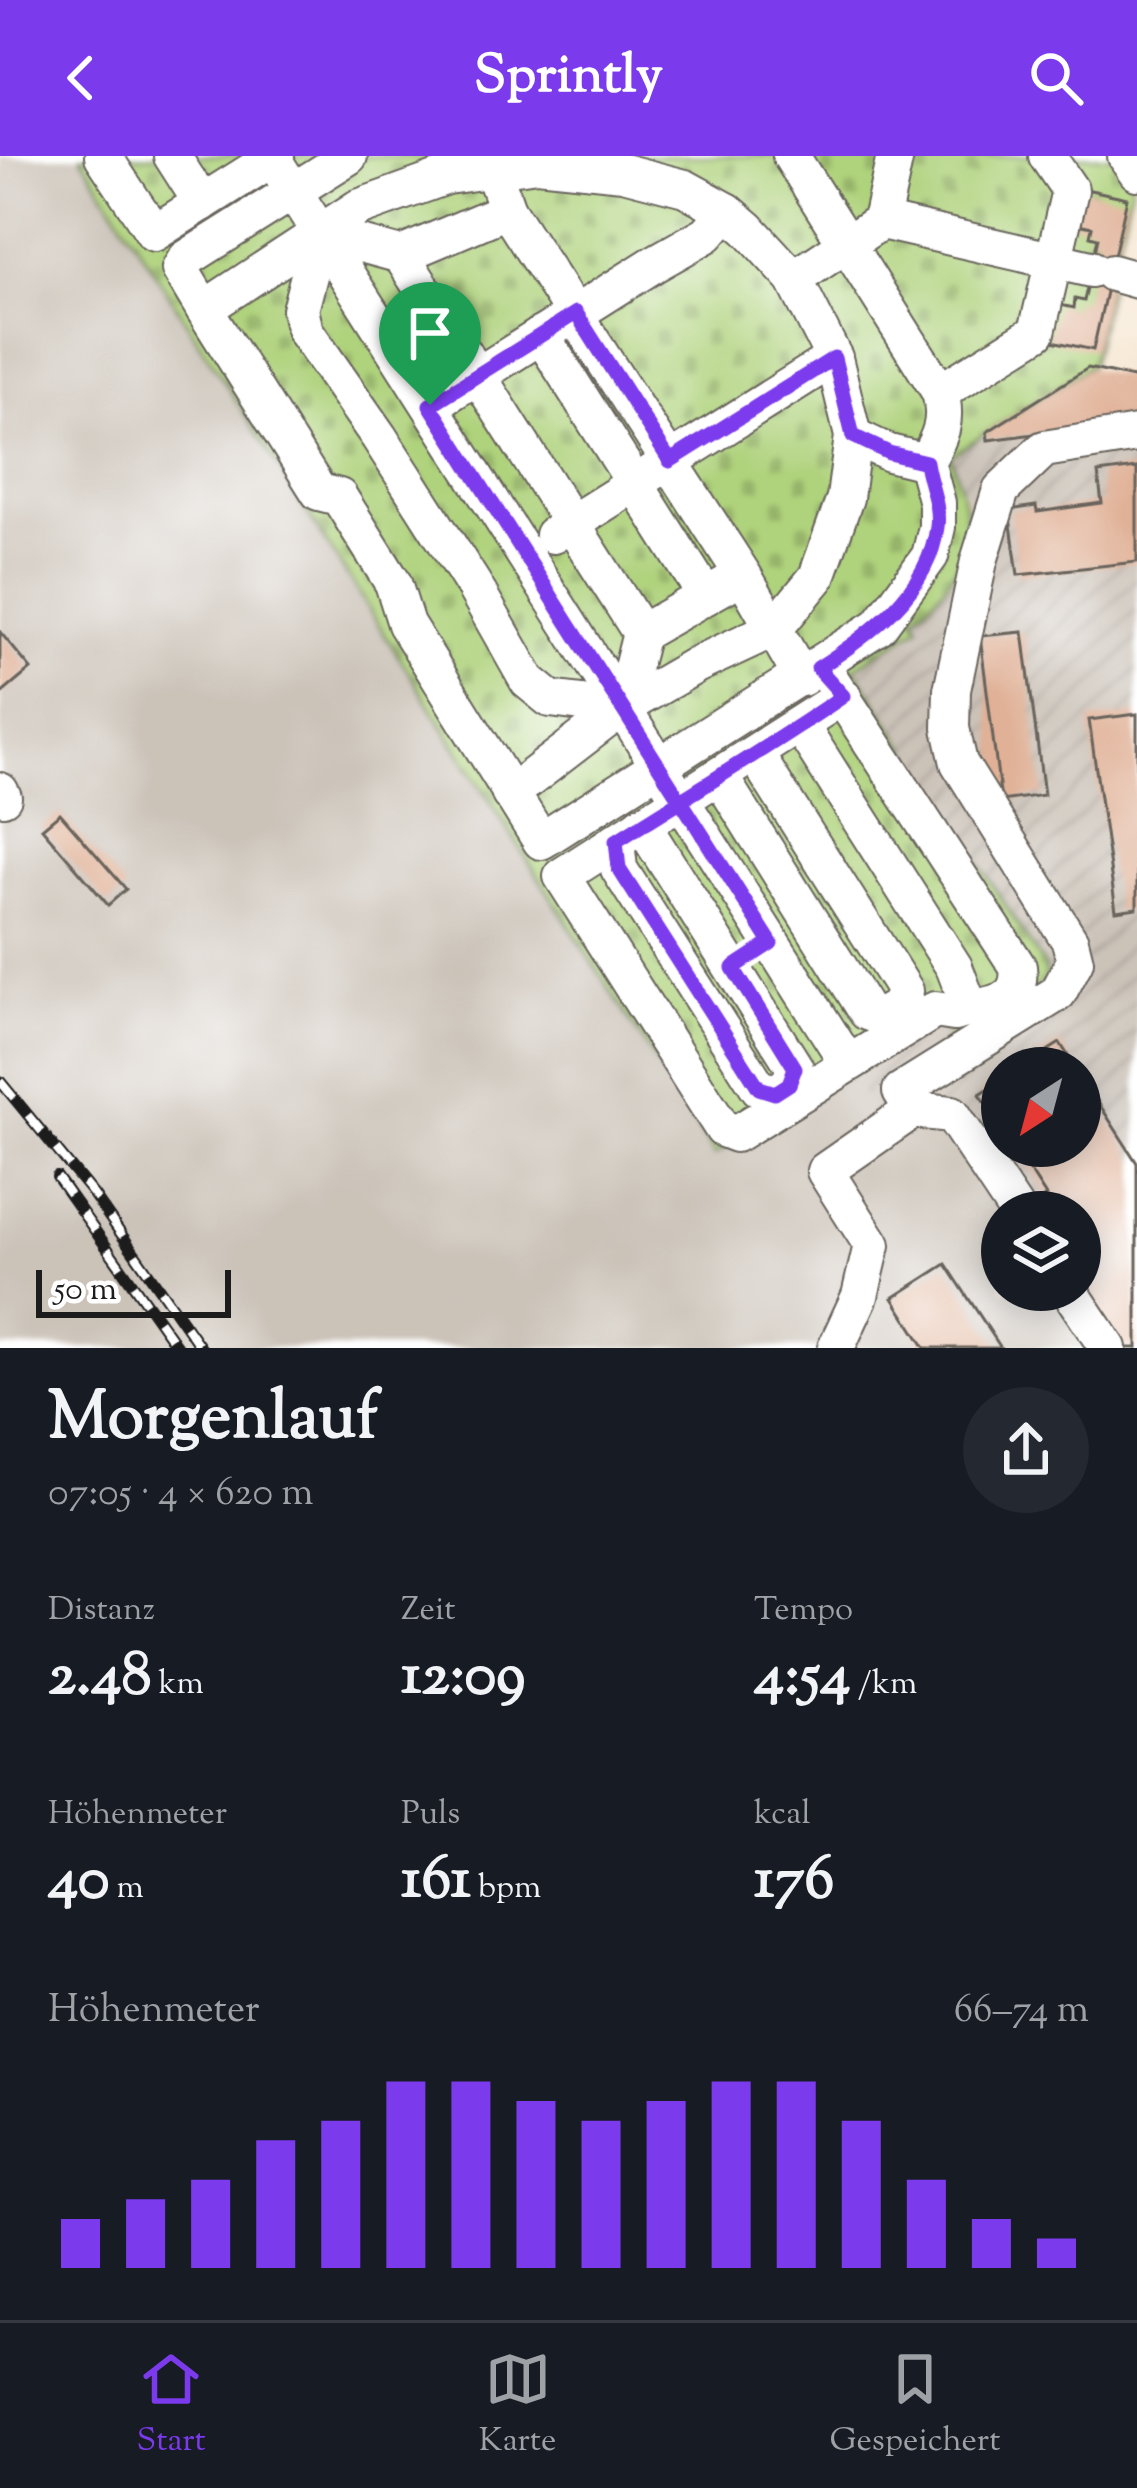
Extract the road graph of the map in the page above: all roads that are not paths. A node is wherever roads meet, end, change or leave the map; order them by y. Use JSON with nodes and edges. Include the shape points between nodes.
{"nodes":[{"id":1,"x":103,"y":156,"type":"edge"},
{"id":2,"x":172,"y":156,"type":"edge"},
{"id":3,"x":349,"y":156,"type":"edge"},
{"id":4,"x":791,"y":156,"type":"edge"},
{"id":5,"x":895,"y":156,"type":"edge"},
{"id":6,"x":1047,"y":156,"type":"edge"},
{"id":7,"x":1126,"y":156,"type":"edge"},
{"id":8,"x":273,"y":157,"type":"edge"},
{"id":9,"x":450,"y":166,"type":"edge"},
{"id":10,"x":492,"y":168,"type":"junction"},
{"id":11,"x":227,"y":169,"type":"edge"},
{"id":12,"x":684,"y":172,"type":"edge"},
{"id":13,"x":1137,"y":172,"type":"edge"},
{"id":14,"x":293,"y":191,"type":"junction"},
{"id":15,"x":202,"y":203,"type":"junction"},
{"id":16,"x":508,"y":210,"type":"junction"},
{"id":17,"x":727,"y":211,"type":"junction"},
{"id":18,"x":880,"y":221,"type":"junction"},
{"id":19,"x":320,"y":233,"type":"junction"},
{"id":20,"x":847,"y":242,"type":"junction"},
{"id":21,"x":401,"y":255,"type":"junction"},
{"id":22,"x":1054,"y":261,"type":"junction"},
{"id":23,"x":1113,"y":274,"type":"edge"},
{"id":24,"x":794,"y":278,"type":"junction"},
{"id":25,"x":204,"y":309,"type":"junction"},
{"id":26,"x":576,"y":313,"type":"junction"},
{"id":27,"x":541,"y":334,"type":"junction"},
{"id":28,"x":834,"y":358,"type":"junction"},
{"id":29,"x":479,"y":374,"type":"junction"},
{"id":30,"x":940,"y":392,"type":"junction"},
{"id":31,"x":430,"y":405,"type":"junction"},
{"id":32,"x":1137,"y":434,"type":"edge"},
{"id":33,"x":853,"y":436,"type":"junction"},
{"id":34,"x":670,"y":461,"type":"junction"},
{"id":35,"x":926,"y":462,"type":"junction"},
{"id":36,"x":634,"y":484,"type":"junction"},
{"id":37,"x":571,"y":524,"type":"junction"},
{"id":38,"x":525,"y":553,"type":"junction"},
{"id":39,"x":742,"y":575,"type":"junction"},
{"id":40,"x":706,"y":596,"type":"junction"},
{"id":41,"x":775,"y":628,"type":"junction"},
{"id":42,"x":641,"y":633,"type":"junction"},
{"id":43,"x":810,"y":673,"type":"junction"},
{"id":44,"x":843,"y":696,"type":"junction"},
{"id":45,"x":622,"y":708,"type":"junction"},
{"id":46,"x":800,"y":725,"type":"junction"},
{"id":47,"x":755,"y":754,"type":"junction"},
{"id":48,"x":660,"y":768,"type":"junction"},
{"id":49,"x":720,"y":777,"type":"junction"},
{"id":50,"x":511,"y":794,"type":"junction"},
{"id":51,"x":681,"y":800,"type":"junction"},
{"id":52,"x":629,"y":833,"type":"junction"},
{"id":53,"x":934,"y":839,"type":"junction"},
{"id":54,"x":890,"y":866,"type":"junction"},
{"id":55,"x":844,"y":896,"type":"junction"},
{"id":56,"x":809,"y":919,"type":"junction"},
{"id":57,"x":771,"y":943,"type":"junction"},
{"id":58,"x":733,"y":968,"type":"junction"},
{"id":59,"x":699,"y":991,"type":"junction"},
{"id":60,"x":970,"y":1009,"type":"junction"},
{"id":61,"x":654,"y":1019,"type":"junction"},
{"id":62,"x":848,"y":1063,"type":"junction"},
{"id":63,"x":913,"y":1110,"type":"junction"},
{"id":64,"x":1003,"y":1191,"type":"edge"},
{"id":65,"x":1084,"y":1311,"type":"edge"},
{"id":66,"x":836,"y":1348,"type":"edge"},
{"id":67,"x":1108,"y":1348,"type":"edge"}],
"edges":[{"from":1,"to":15,"type":"lane","via":[[154,233]]},
{"from":2,"to":15,"type":"lane"},
{"from":3,"to":14,"type":"lane"},
{"from":4,"to":20,"type":"lane"},
{"from":5,"to":18,"type":"lane"},
{"from":6,"to":22,"type":"lane","via":[[1070,190]]},
{"from":7,"to":13,"type":"lane"},
{"from":8,"to":11,"type":"lane"},
{"from":8,"to":14,"type":"lane"},
{"from":9,"to":10,"type":"lane"},
{"from":9,"to":19,"type":"lane"},
{"from":10,"to":12,"type":"lane"},
{"from":10,"to":16,"type":"lane"},
{"from":11,"to":15,"type":"lane"},
{"from":12,"to":17,"type":"lane"},
{"from":14,"to":19,"type":"lane"},
{"from":14,"to":25,"type":"lane","via":[[186,259],[180,269]]},
{"from":16,"to":21,"type":"lane"},
{"from":16,"to":26,"type":"lane"},
{"from":17,"to":24,"type":"lane"},
{"from":17,"to":26,"type":"lane","via":[[693,244]]},
{"from":18,"to":20,"type":"lane"},
{"from":18,"to":22,"type":"lane"},
{"from":19,"to":21,"type":"lane"},
{"from":19,"to":25,"type":"lane"},
{"from":19,"to":31,"type":"lane"},
{"from":19,"to":45,"type":"lane","via":[[299,310],[304,332],[402,473],[528,681],[550,699]]},
{"from":20,"to":24,"type":"lane"},
{"from":20,"to":30,"type":"lane"},
{"from":21,"to":29,"type":"lane"},
{"from":22,"to":23,"type":"lane"},
{"from":22,"to":30,"type":"lane","via":[[1037,332]]},
{"from":24,"to":28,"type":"lane"},
{"from":25,"to":50,"type":"lane","via":[[319,492],[339,497]]},
{"from":26,"to":27,"type":"lane"},
{"from":26,"to":34,"type":"lane"},
{"from":27,"to":29,"type":"lane"},
{"from":27,"to":36,"type":"lane"},
{"from":28,"to":33,"type":"lane"},
{"from":28,"to":34,"type":"lane"},
{"from":29,"to":31,"type":"lane"},
{"from":29,"to":37,"type":"lane"},
{"from":30,"to":35,"type":"lane","via":[[943,431]]},
{"from":31,"to":38,"type":"lane"},
{"from":32,"to":63,"type":"lane","via":[[1044,449],[1000,490],[952,690],[951,728],[959,763],[1075,961],[1058,993],[901,1091]]},
{"from":33,"to":35,"type":"lane"},
{"from":33,"to":41,"type":"lane","via":[[831,544],[817,577]]},
{"from":34,"to":36,"type":"lane"},
{"from":34,"to":39,"type":"lane"},
{"from":35,"to":43,"type":"lane","via":[[937,503],[930,556],[879,626]]},
{"from":36,"to":37,"type":"lane"},
{"from":36,"to":40,"type":"lane"},
{"from":37,"to":38,"type":"lane"},
{"from":37,"to":42,"type":"lane"},
{"from":38,"to":45,"type":"lane"},
{"from":39,"to":40,"type":"lane"},
{"from":39,"to":41,"type":"lane"},
{"from":40,"to":42,"type":"lane"},
{"from":41,"to":43,"type":"lane"},
{"from":41,"to":45,"type":"lane"},
{"from":42,"to":45,"type":"lane"},
{"from":43,"to":44,"type":"lane"},
{"from":43,"to":48,"type":"lane"},
{"from":44,"to":46,"type":"lane"},
{"from":44,"to":53,"type":"lane"},
{"from":45,"to":48,"type":"lane"},
{"from":45,"to":50,"type":"lane"},
{"from":46,"to":47,"type":"lane"},
{"from":46,"to":54,"type":"lane"},
{"from":47,"to":49,"type":"lane"},
{"from":47,"to":55,"type":"lane"},
{"from":48,"to":50,"type":"lane","via":[[541,842]]},
{"from":48,"to":51,"type":"lane"},
{"from":49,"to":51,"type":"lane"},
{"from":49,"to":56,"type":"lane"},
{"from":51,"to":52,"type":"lane"},
{"from":51,"to":57,"type":"lane"},
{"from":52,"to":58,"type":"lane"},
{"from":52,"to":59,"type":"lane","via":[[619,869]]},
{"from":52,"to":61,"type":"lane","via":[[562,876]]},
{"from":53,"to":54,"type":"lane"},
{"from":53,"to":60,"type":"lane","via":[[1018,967],[1006,1001]]},
{"from":54,"to":55,"type":"lane"},
{"from":54,"to":60,"type":"lane","via":[[954,967]]},
{"from":55,"to":56,"type":"lane"},
{"from":55,"to":56,"type":"lane","via":[[905,991],[898,1006],[881,1017],[867,1012]]},
{"from":56,"to":57,"type":"lane"},
{"from":57,"to":58,"type":"lane"},
{"from":57,"to":62,"type":"lane"},
{"from":58,"to":59,"type":"lane"},
{"from":58,"to":59,"type":"lane","via":[[795,1068],[783,1089],[759,1088]]},
{"from":59,"to":61,"type":"lane"},
{"from":60,"to":62,"type":"lane","via":[[935,1010]]},
{"from":61,"to":62,"type":"lane","via":[[723,1129],[736,1134]]},
{"from":63,"to":64,"type":"lane","via":[[952,1114]]},
{"from":63,"to":66,"type":"lane","via":[[825,1171],[872,1245]]},
{"from":65,"to":67,"type":"lane"}]}
